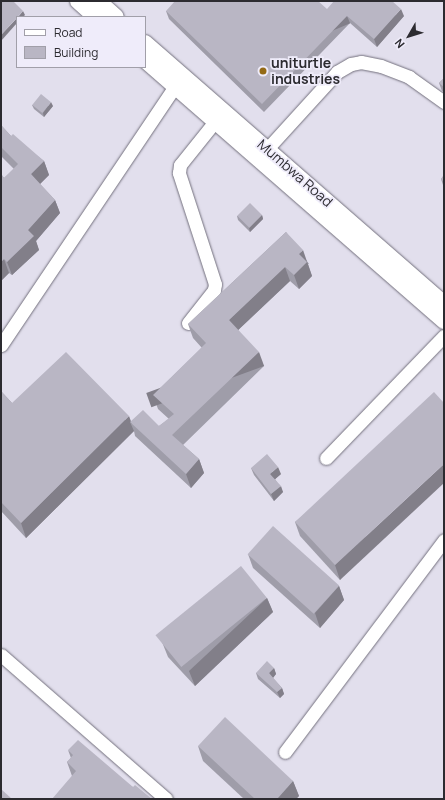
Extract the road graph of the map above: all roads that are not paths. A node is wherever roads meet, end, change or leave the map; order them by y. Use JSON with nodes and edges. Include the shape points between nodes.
{"nodes":[{"id":1,"x":78,"y":1,"type":"edge"},
{"id":2,"x":98,"y":1,"type":"edge"},
{"id":3,"x":95,"y":16,"type":"edge"},
{"id":4,"x":115,"y":16,"type":"edge"},
{"id":5,"x":146,"y":44,"type":"edge"},
{"id":6,"x":146,"y":61,"type":"edge"},
{"id":7,"x":179,"y":81,"type":"junction"},
{"id":8,"x":444,"y":102,"type":"edge"},
{"id":9,"x":216,"y":120,"type":"junction"},
{"id":10,"x":267,"y":149,"type":"junction"},
{"id":11,"x":444,"y":304,"type":"edge"},
{"id":12,"x":444,"y":321,"type":"edge"},
{"id":13,"x":188,"y":323,"type":"edge"},
{"id":14,"x":444,"y":336,"type":"edge"},
{"id":15,"x":1,"y":345,"type":"edge"},
{"id":16,"x":326,"y":458,"type":"dead end"},
{"id":17,"x":444,"y":540,"type":"edge"},
{"id":18,"x":1,"y":655,"type":"edge"},
{"id":19,"x":285,"y":752,"type":"dead end"},
{"id":20,"x":166,"y":799,"type":"edge"}],
"edges":[{"from":1,"to":3,"type":"main road"},
{"from":2,"to":4,"type":"main road"},
{"from":5,"to":7,"type":"main road","name":"Mumbwa Road"},
{"from":6,"to":7,"type":"main road","name":"Mumbwa Road"},
{"from":7,"to":9,"type":"main road","name":"Mumbwa Road"},
{"from":7,"to":10,"type":"main road","name":"Mumbwa Road"},
{"from":7,"to":15,"type":"street"},
{"from":8,"to":10,"type":"street","via":[[410,77],[382,66],[361,62],[351,64],[336,72]]},
{"from":9,"to":12,"type":"main road","name":"Mumbwa Road"},
{"from":9,"to":13,"type":"street","via":[[180,165],[179,173],[215,284],[214,290]]},
{"from":10,"to":11,"type":"main road","name":"Mumbwa Road"},
{"from":14,"to":16,"type":"street"},
{"from":17,"to":19,"type":"street"},
{"from":18,"to":20,"type":"street"}]}
